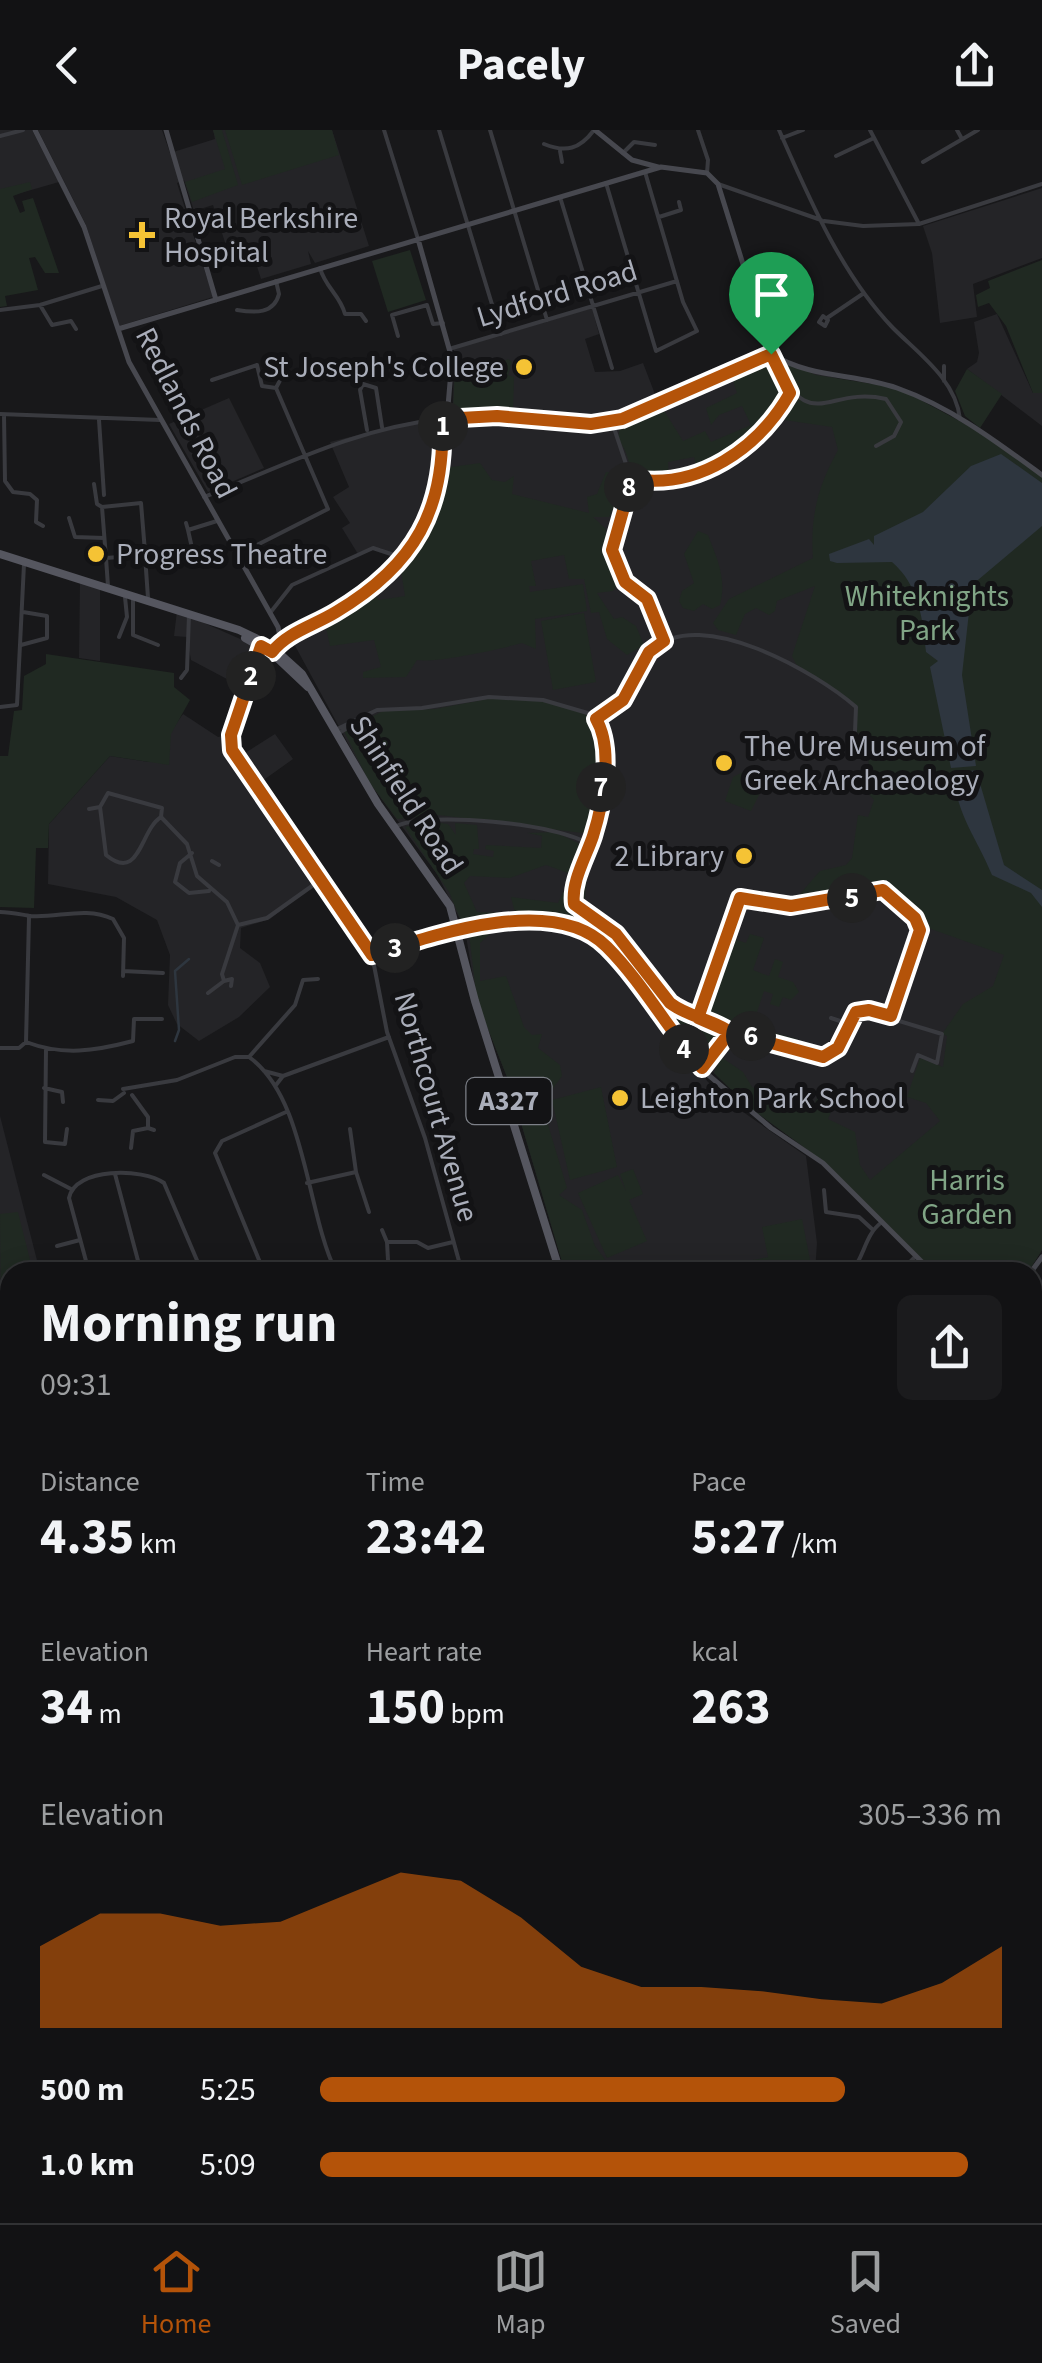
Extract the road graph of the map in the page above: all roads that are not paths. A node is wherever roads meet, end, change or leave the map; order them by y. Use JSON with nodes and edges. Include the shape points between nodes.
{"nodes":[{"id":1,"x":23,"y":130,"type":"edge"},
{"id":2,"x":36,"y":130,"type":"edge"},
{"id":3,"x":166,"y":130,"type":"edge"},
{"id":4,"x":384,"y":130,"type":"edge"},
{"id":5,"x":439,"y":130,"type":"edge"},
{"id":6,"x":490,"y":130,"type":"edge"},
{"id":7,"x":594,"y":130,"type":"edge"},
{"id":8,"x":698,"y":130,"type":"edge"},
{"id":9,"x":779,"y":130,"type":"edge"},
{"id":10,"x":803,"y":130,"type":"edge"},
{"id":11,"x":870,"y":130,"type":"edge"},
{"id":12,"x":957,"y":130,"type":"edge"},
{"id":13,"x":978,"y":130,"type":"edge"},
{"id":14,"x":0,"y":136,"type":"edge"},
{"id":15,"x":782,"y":138,"type":"junction"},
{"id":16,"x":874,"y":138,"type":"junction"},
{"id":17,"x":962,"y":139,"type":"junction"},
{"id":18,"x":544,"y":144,"type":"dead end"},
{"id":19,"x":655,"y":145,"type":"dead end"},
{"id":20,"x":560,"y":150,"type":"junction"},
{"id":21,"x":622,"y":153,"type":"junction"},
{"id":22,"x":836,"y":156,"type":"dead end"},
{"id":23,"x":632,"y":160,"type":"junction"},
{"id":24,"x":562,"y":162,"type":"dead end"},
{"id":25,"x":923,"y":162,"type":"dead end"},
{"id":26,"x":644,"y":168,"type":"junction"},
{"id":27,"x":707,"y":172,"type":"junction"},
{"id":28,"x":622,"y":179,"type":"junction"},
{"id":29,"x":606,"y":183,"type":"junction"},
{"id":30,"x":718,"y":184,"type":"junction"},
{"id":31,"x":1042,"y":184,"type":"edge"},
{"id":32,"x":560,"y":197,"type":"junction"},
{"id":33,"x":680,"y":202,"type":"dead end"},
{"id":34,"x":514,"y":210,"type":"junction"},
{"id":35,"x":659,"y":216,"type":"junction"},
{"id":36,"x":822,"y":221,"type":"junction"},
{"id":37,"x":468,"y":224,"type":"junction"},
{"id":38,"x":918,"y":224,"type":"junction"},
{"id":39,"x":418,"y":238,"type":"junction"},
{"id":40,"x":320,"y":268,"type":"junction"},
{"id":41,"x":276,"y":281,"type":"junction"},
{"id":42,"x":678,"y":282,"type":"junction"},
{"id":43,"x":104,"y":286,"type":"junction"},
{"id":44,"x":639,"y":293,"type":"junction"},
{"id":45,"x":864,"y":293,"type":"junction"},
{"id":46,"x":216,"y":300,"type":"junction"},
{"id":47,"x":436,"y":302,"type":"junction"},
{"id":48,"x":428,"y":304,"type":"junction"},
{"id":49,"x":40,"y":305,"type":"junction"},
{"id":50,"x":594,"y":307,"type":"junction"},
{"id":51,"x":0,"y":310,"type":"edge"},
{"id":52,"x":238,"y":310,"type":"dead end"},
{"id":53,"x":827,"y":318,"type":"dead end"},
{"id":54,"x":547,"y":320,"type":"junction"},
{"id":55,"x":366,"y":321,"type":"dead end"},
{"id":56,"x":443,"y":323,"type":"junction"},
{"id":57,"x":118,"y":329,"type":"junction"},
{"id":58,"x":76,"y":330,"type":"dead end"},
{"id":59,"x":502,"y":334,"type":"junction"},
{"id":60,"x":398,"y":336,"type":"dead end"},
{"id":61,"x":449,"y":350,"type":"junction"},
{"id":62,"x":771,"y":354,"type":"junction"},
{"id":63,"x":276,"y":361,"type":"dead end"},
{"id":64,"x":944,"y":366,"type":"dead end"},
{"id":65,"x":612,"y":368,"type":"dead end"},
{"id":66,"x":212,"y":380,"type":"dead end"},
{"id":67,"x":944,"y":381,"type":"junction"},
{"id":68,"x":276,"y":388,"type":"junction"},
{"id":69,"x":790,"y":393,"type":"junction"},
{"id":70,"x":2,"y":415,"type":"edge"},
{"id":71,"x":161,"y":419,"type":"junction"},
{"id":72,"x":445,"y":419,"type":"junction"},
{"id":73,"x":960,"y":419,"type":"junction"},
{"id":74,"x":99,"y":420,"type":"junction"},
{"id":75,"x":382,"y":427,"type":"junction"},
{"id":76,"x":614,"y":428,"type":"dead end"},
{"id":77,"x":367,"y":430,"type":"junction"},
{"id":78,"x":876,"y":446,"type":"dead end"},
{"id":79,"x":304,"y":454,"type":"junction"},
{"id":80,"x":3,"y":458,"type":"edge"},
{"id":81,"x":1042,"y":475,"type":"edge"},
{"id":82,"x":632,"y":479,"type":"junction"},
{"id":83,"x":94,"y":484,"type":"dead end"},
{"id":84,"x":104,"y":496,"type":"dead end"},
{"id":85,"x":204,"y":498,"type":"junction"},
{"id":86,"x":102,"y":506,"type":"junction"},
{"id":87,"x":69,"y":518,"type":"dead end"},
{"id":88,"x":217,"y":522,"type":"junction"},
{"id":89,"x":186,"y":524,"type":"dead end"},
{"id":90,"x":43,"y":526,"type":"dead end"},
{"id":91,"x":188,"y":530,"type":"junction"},
{"id":92,"x":104,"y":538,"type":"junction"},
{"id":93,"x":0,"y":554,"type":"edge"},
{"id":94,"x":145,"y":554,"type":"junction"},
{"id":95,"x":194,"y":556,"type":"dead end"},
{"id":96,"x":236,"y":556,"type":"junction"},
{"id":97,"x":106,"y":558,"type":"junction"},
{"id":98,"x":402,"y":558,"type":"junction"},
{"id":99,"x":24,"y":561,"type":"junction"},
{"id":100,"x":108,"y":586,"type":"junction"},
{"id":101,"x":130,"y":593,"type":"junction"},
{"id":102,"x":148,"y":599,"type":"junction"},
{"id":103,"x":21,"y":612,"type":"junction"},
{"id":104,"x":189,"y":613,"type":"junction"},
{"id":105,"x":270,"y":613,"type":"junction"},
{"id":106,"x":120,"y":637,"type":"dead end"},
{"id":107,"x":282,"y":638,"type":"junction"},
{"id":108,"x":664,"y":641,"type":"junction"},
{"id":109,"x":262,"y":644,"type":"junction"},
{"id":110,"x":20,"y":645,"type":"junction"},
{"id":111,"x":158,"y":646,"type":"dead end"},
{"id":112,"x":273,"y":651,"type":"junction"},
{"id":113,"x":182,"y":678,"type":"dead end"},
{"id":114,"x":0,"y":707,"type":"edge"},
{"id":115,"x":596,"y":719,"type":"junction"},
{"id":116,"x":336,"y":732,"type":"junction"},
{"id":117,"x":855,"y":732,"type":"dead end"},
{"id":118,"x":100,"y":808,"type":"junction"},
{"id":119,"x":89,"y":809,"type":"dead end"},
{"id":120,"x":161,"y":817,"type":"junction"},
{"id":121,"x":395,"y":828,"type":"junction"},
{"id":122,"x":589,"y":846,"type":"junction"},
{"id":123,"x":192,"y":852,"type":"junction"},
{"id":124,"x":212,"y":862,"type":"dead end"},
{"id":125,"x":220,"y":865,"type":"dead end"},
{"id":126,"x":320,"y":880,"type":"junction"},
{"id":127,"x":212,"y":890,"type":"junction"},
{"id":128,"x":0,"y":912,"type":"edge"},
{"id":129,"x":28,"y":917,"type":"junction"},
{"id":130,"x":238,"y":926,"type":"junction"},
{"id":131,"x":460,"y":929,"type":"junction"},
{"id":132,"x":372,"y":955,"type":"junction"},
{"id":133,"x":238,"y":971,"type":"dead end"},
{"id":134,"x":163,"y":972,"type":"dead end"},
{"id":135,"x":299,"y":972,"type":"dead end"},
{"id":136,"x":232,"y":979,"type":"junction"},
{"id":137,"x":318,"y":979,"type":"dead end"},
{"id":138,"x":303,"y":980,"type":"junction"},
{"id":139,"x":224,"y":981,"type":"junction"},
{"id":140,"x":231,"y":986,"type":"dead end"},
{"id":141,"x":208,"y":993,"type":"dead end"},
{"id":142,"x":891,"y":1016,"type":"junction"},
{"id":143,"x":698,"y":1018,"type":"junction"},
{"id":144,"x":832,"y":1018,"type":"dead end"},
{"id":145,"x":162,"y":1020,"type":"dead end"},
{"id":146,"x":848,"y":1024,"type":"junction"},
{"id":147,"x":730,"y":1032,"type":"junction"},
{"id":148,"x":389,"y":1037,"type":"junction"},
{"id":149,"x":26,"y":1042,"type":"junction"},
{"id":150,"x":0,"y":1048,"type":"edge"},
{"id":151,"x":46,"y":1049,"type":"junction"},
{"id":152,"x":249,"y":1057,"type":"junction"},
{"id":153,"x":704,"y":1071,"type":"junction"},
{"id":154,"x":912,"y":1071,"type":"dead end"},
{"id":155,"x":264,"y":1072,"type":"junction"},
{"id":156,"x":283,"y":1076,"type":"junction"},
{"id":157,"x":136,"y":1087,"type":"junction"},
{"id":158,"x":276,"y":1087,"type":"junction"},
{"id":159,"x":44,"y":1088,"type":"junction"},
{"id":160,"x":124,"y":1093,"type":"junction"},
{"id":161,"x":132,"y":1095,"type":"junction"},
{"id":162,"x":98,"y":1100,"type":"dead end"},
{"id":163,"x":63,"y":1102,"type":"dead end"},
{"id":164,"x":286,"y":1112,"type":"junction"},
{"id":165,"x":67,"y":1129,"type":"dead end"},
{"id":166,"x":350,"y":1129,"type":"dead end"},
{"id":167,"x":131,"y":1148,"type":"dead end"},
{"id":168,"x":356,"y":1172,"type":"junction"},
{"id":169,"x":44,"y":1174,"type":"dead end"},
{"id":170,"x":115,"y":1174,"type":"junction"},
{"id":171,"x":308,"y":1183,"type":"junction"},
{"id":172,"x":71,"y":1189,"type":"junction"},
{"id":173,"x":824,"y":1190,"type":"dead end"},
{"id":174,"x":369,"y":1212,"type":"dead end"},
{"id":175,"x":882,"y":1222,"type":"junction"},
{"id":176,"x":872,"y":1229,"type":"junction"},
{"id":177,"x":382,"y":1230,"type":"dead end"},
{"id":178,"x":406,"y":1232,"type":"dead end"},
{"id":179,"x":80,"y":1240,"type":"junction"},
{"id":180,"x":406,"y":1240,"type":"junction"},
{"id":181,"x":387,"y":1242,"type":"junction"},
{"id":182,"x":453,"y":1242,"type":"junction"},
{"id":183,"x":56,"y":1246,"type":"dead end"},
{"id":184,"x":916,"y":1257,"type":"junction"},
{"id":185,"x":388,"y":1260,"type":"dead end"},
{"id":186,"x":86,"y":1262,"type":"edge"},
{"id":187,"x":137,"y":1262,"type":"edge"},
{"id":188,"x":198,"y":1262,"type":"edge"},
{"id":189,"x":260,"y":1262,"type":"edge"},
{"id":190,"x":333,"y":1262,"type":"edge"},
{"id":191,"x":459,"y":1262,"type":"edge"},
{"id":192,"x":557,"y":1262,"type":"edge"},
{"id":193,"x":860,"y":1262,"type":"edge"},
{"id":194,"x":911,"y":1262,"type":"edge"},
{"id":195,"x":921,"y":1262,"type":"edge"}],
"edges":[{"from":1,"to":14,"type":"street"},
{"from":2,"to":43,"type":"street","name":"Redlands Road","via":[[70,194]]},
{"from":3,"to":46,"type":"street"},
{"from":4,"to":39,"type":"street"},
{"from":5,"to":37,"type":"street"},
{"from":6,"to":34,"type":"street"},
{"from":7,"to":20,"type":"street","via":[[585,142]]},
{"from":7,"to":21,"type":"street"},
{"from":8,"to":27,"type":"street"},
{"from":9,"to":15,"type":"street"},
{"from":10,"to":15,"type":"street"},
{"from":11,"to":16,"type":"street"},
{"from":12,"to":17,"type":"street"},
{"from":13,"to":17,"type":"street"},
{"from":15,"to":36,"type":"street"},
{"from":16,"to":22,"type":"street"},
{"from":16,"to":38,"type":"street"},
{"from":17,"to":25,"type":"street"},
{"from":18,"to":20,"type":"street"},
{"from":19,"to":21,"type":"street","via":[[634,142]]},
{"from":20,"to":24,"type":"street"},
{"from":21,"to":23,"type":"street"},
{"from":23,"to":26,"type":"street"},
{"from":23,"to":28,"type":"street"},
{"from":26,"to":27,"type":"street"},
{"from":26,"to":28,"type":"street"},
{"from":26,"to":35,"type":"street"},
{"from":27,"to":30,"type":"street"},
{"from":28,"to":29,"type":"street"},
{"from":29,"to":32,"type":"street"},
{"from":29,"to":44,"type":"street"},
{"from":30,"to":36,"type":"street"},
{"from":30,"to":62,"type":"street"},
{"from":31,"to":38,"type":"street"},
{"from":32,"to":34,"type":"street"},
{"from":32,"to":50,"type":"street"},
{"from":33,"to":35,"type":"street","via":[[681,210]]},
{"from":34,"to":37,"type":"street"},
{"from":34,"to":54,"type":"street"},
{"from":35,"to":42,"type":"street"},
{"from":36,"to":38,"type":"street"},
{"from":36,"to":45,"type":"street"},
{"from":37,"to":39,"type":"street"},
{"from":37,"to":59,"type":"street"},
{"from":39,"to":40,"type":"street"},
{"from":39,"to":47,"type":"street"},
{"from":40,"to":41,"type":"street"},
{"from":40,"to":55,"type":"street","via":[[345,314],[361,314]]},
{"from":41,"to":46,"type":"street"},
{"from":41,"to":52,"type":"street","via":[[272,306],[264,312]]},
{"from":42,"to":44,"type":"street","name":"Lydford Road"},
{"from":42,"to":44,"type":"street","via":[[698,331],[656,351]]},
{"from":43,"to":49,"type":"street"},
{"from":43,"to":57,"type":"street","name":"Redlands Road"},
{"from":44,"to":50,"type":"street","name":"Lydford Road"},
{"from":45,"to":53,"type":"street"},
{"from":45,"to":67,"type":"street"},
{"from":46,"to":57,"type":"street"},
{"from":47,"to":48,"type":"street"},
{"from":47,"to":56,"type":"street"},
{"from":48,"to":56,"type":"street","via":[[433,324]]},
{"from":48,"to":60,"type":"street","via":[[392,315]]},
{"from":49,"to":51,"type":"street"},
{"from":49,"to":58,"type":"street","via":[[52,328],[70,321]]},
{"from":50,"to":54,"type":"street","name":"Lydford Road"},
{"from":50,"to":65,"type":"street"},
{"from":54,"to":59,"type":"street","name":"Lydford Road"},
{"from":56,"to":61,"type":"street"},
{"from":57,"to":71,"type":"street","name":"Redlands Road"},
{"from":59,"to":61,"type":"street","name":"Lydford Road"},
{"from":61,"to":72,"type":"street"},
{"from":62,"to":69,"type":"street"},
{"from":62,"to":72,"type":"street","via":[[622,419]]},
{"from":62,"to":73,"type":"street","via":[[816,374],[898,388]]},
{"from":63,"to":68,"type":"street","via":[[286,369]]},
{"from":64,"to":67,"type":"street"},
{"from":66,"to":68,"type":"street","via":[[257,364],[262,386]]},
{"from":67,"to":73,"type":"street"},
{"from":68,"to":79,"type":"street"},
{"from":69,"to":78,"type":"street","via":[[816,404],[886,399],[901,422],[894,436]]},
{"from":69,"to":82,"type":"street","via":[[769,427],[713,467],[682,480]]},
{"from":70,"to":74,"type":"street"},
{"from":70,"to":80,"type":"street"},
{"from":71,"to":74,"type":"street"},
{"from":71,"to":85,"type":"street","name":"Redlands Road"},
{"from":72,"to":75,"type":"street"},
{"from":72,"to":98,"type":"street","via":[[439,494],[429,522]]},
{"from":73,"to":81,"type":"street"},
{"from":74,"to":84,"type":"street"},
{"from":75,"to":77,"type":"street"},
{"from":75,"to":77,"type":"street","via":[[376,388],[364,384]]},
{"from":76,"to":82,"type":"street"},
{"from":77,"to":79,"type":"street"},
{"from":79,"to":85,"type":"street"},
{"from":79,"to":96,"type":"street","via":[[328,509]]},
{"from":80,"to":90,"type":"street","via":[[7,488],[37,500],[36,522]]},
{"from":82,"to":108,"type":"street","via":[[612,550],[625,582],[647,599]]},
{"from":83,"to":86,"type":"street"},
{"from":85,"to":88,"type":"street","name":"Redlands Road"},
{"from":86,"to":92,"type":"street"},
{"from":86,"to":94,"type":"street","via":[[141,503]]},
{"from":87,"to":92,"type":"street","via":[[75,538]]},
{"from":88,"to":91,"type":"street"},
{"from":88,"to":96,"type":"street","name":"Redlands Road"},
{"from":89,"to":91,"type":"street"},
{"from":91,"to":95,"type":"street"},
{"from":92,"to":97,"type":"street"},
{"from":93,"to":99,"type":"main road","number":"A327"},
{"from":94,"to":97,"type":"street"},
{"from":94,"to":102,"type":"street"},
{"from":96,"to":105,"type":"street","name":"Redlands Road"},
{"from":97,"to":100,"type":"street"},
{"from":98,"to":105,"type":"street","via":[[373,548],[292,585]]},
{"from":98,"to":107,"type":"street","via":[[342,609]]},
{"from":99,"to":100,"type":"main road","number":"A327"},
{"from":99,"to":103,"type":"street"},
{"from":100,"to":101,"type":"main road","number":"A327"},
{"from":101,"to":102,"type":"main road","number":"A327"},
{"from":101,"to":106,"type":"street"},
{"from":101,"to":111,"type":"street","via":[[133,636]]},
{"from":102,"to":104,"type":"main road","number":"A327"},
{"from":103,"to":110,"type":"street"},
{"from":103,"to":110,"type":"street","via":[[47,616],[47,638]]},
{"from":104,"to":109,"type":"main road","number":"A327"},
{"from":104,"to":113,"type":"street"},
{"from":105,"to":107,"type":"street","name":"Redlands Road"},
{"from":107,"to":112,"type":"street"},
{"from":108,"to":115,"type":"street","via":[[649,652],[623,700]]},
{"from":108,"to":117,"type":"street","via":[[697,634],[785,660],[856,707]]},
{"from":109,"to":112,"type":"main road","number":"A327"},
{"from":109,"to":126,"type":"street","name":"Northcourt Avenue","via":[[231,735],[232,750]]},
{"from":110,"to":114,"type":"street","via":[[16,707]]},
{"from":112,"to":116,"type":"main road","name":"Shinfield Road","number":"A327","via":[[311,690]]},
{"from":115,"to":116,"type":"street","via":[[564,703],[500,696],[372,712]]},
{"from":115,"to":122,"type":"street","via":[[605,760]]},
{"from":116,"to":121,"type":"main road","name":"Shinfield Road","number":"A327"},
{"from":118,"to":119,"type":"street"},
{"from":118,"to":120,"type":"street","via":[[102,796],[114,794],[162,808]]},
{"from":118,"to":120,"type":"street","via":[[106,855],[123,864],[138,857],[151,824]]},
{"from":120,"to":123,"type":"street"},
{"from":121,"to":122,"type":"street","via":[[446,819],[564,833]]},
{"from":121,"to":131,"type":"main road","name":"Shinfield Road","number":"A327","via":[[439,884]]},
{"from":122,"to":143,"type":"street","via":[[574,904],[616,934],[670,1003]]},
{"from":123,"to":127,"type":"street","via":[[196,876]]},
{"from":123,"to":127,"type":"street","via":[[180,863],[175,882],[189,893]]},
{"from":124,"to":125,"type":"street"},
{"from":126,"to":130,"type":"street","via":[[267,918]]},
{"from":126,"to":132,"type":"street","name":"Northcourt Avenue"},
{"from":127,"to":130,"type":"street","via":[[233,910]]},
{"from":128,"to":129,"type":"street"},
{"from":129,"to":134,"type":"street","via":[[78,912],[113,920],[124,938],[123,974]]},
{"from":129,"to":149,"type":"street"},
{"from":130,"to":139,"type":"street"},
{"from":131,"to":132,"type":"street"},
{"from":131,"to":153,"type":"street","via":[[547,921],[586,930],[610,950]]},
{"from":131,"to":192,"type":"main road","name":"Shinfield Road","number":"A327","via":[[475,1001]]},
{"from":132,"to":148,"type":"street","name":"Northcourt Avenue"},
{"from":133,"to":136,"type":"street"},
{"from":135,"to":138,"type":"street"},
{"from":136,"to":139,"type":"street"},
{"from":136,"to":140,"type":"street"},
{"from":137,"to":138,"type":"street"},
{"from":138,"to":152,"type":"street","via":[[294,1005]]},
{"from":139,"to":141,"type":"street"},
{"from":142,"to":143,"type":"street","via":[[920,930],[883,890],[791,906],[740,898]]},
{"from":142,"to":146,"type":"street","via":[[863,1010]]},
{"from":142,"to":154,"type":"street","via":[[942,1034],[938,1063],[918,1056]]},
{"from":143,"to":147,"type":"street"},
{"from":144,"to":146,"type":"street"},
{"from":145,"to":151,"type":"street","via":[[134,1019],[133,1041],[116,1046]]},
{"from":146,"to":147,"type":"street","via":[[838,1048],[823,1057]]},
{"from":147,"to":153,"type":"street","via":[[727,1046]]},
{"from":148,"to":156,"type":"street"},
{"from":148,"to":182,"type":"street","name":"Northcourt Avenue","via":[[426,1138]]},
{"from":149,"to":150,"type":"street"},
{"from":149,"to":151,"type":"street"},
{"from":151,"to":159,"type":"street"},
{"from":152,"to":155,"type":"street"},
{"from":152,"to":157,"type":"street"},
{"from":153,"to":175,"type":"street","via":[[823,1163]]},
{"from":155,"to":156,"type":"street"},
{"from":155,"to":158,"type":"street"},
{"from":156,"to":158,"type":"street"},
{"from":157,"to":160,"type":"street","via":[[126,1086]]},
{"from":157,"to":161,"type":"street"},
{"from":158,"to":164,"type":"street"},
{"from":159,"to":163,"type":"street","via":[[62,1092]]},
{"from":159,"to":165,"type":"street","via":[[44,1142],[66,1144]]},
{"from":160,"to":161,"type":"street"},
{"from":160,"to":162,"type":"street"},
{"from":161,"to":167,"type":"street","via":[[152,1129],[132,1131]]},
{"from":164,"to":171,"type":"street"},
{"from":164,"to":189,"type":"street","via":[[222,1141],[216,1154]]},
{"from":166,"to":168,"type":"street"},
{"from":168,"to":171,"type":"street"},
{"from":168,"to":174,"type":"street"},
{"from":169,"to":172,"type":"street"},
{"from":170,"to":172,"type":"street"},
{"from":170,"to":187,"type":"street"},
{"from":170,"to":188,"type":"street","via":[[140,1172],[164,1184]]},
{"from":171,"to":190,"type":"street"},
{"from":172,"to":179,"type":"street"},
{"from":173,"to":176,"type":"street","via":[[826,1212],[859,1217]]},
{"from":175,"to":176,"type":"street"},
{"from":175,"to":184,"type":"street"},
{"from":176,"to":193,"type":"street"},
{"from":177,"to":181,"type":"street"},
{"from":178,"to":180,"type":"street"},
{"from":179,"to":183,"type":"street"},
{"from":179,"to":186,"type":"street"},
{"from":180,"to":181,"type":"street"},
{"from":180,"to":182,"type":"street","via":[[428,1248]]},
{"from":181,"to":185,"type":"street"},
{"from":182,"to":191,"type":"street","name":"Northcourt Avenue"},
{"from":184,"to":194,"type":"street"},
{"from":184,"to":195,"type":"street"}]}
